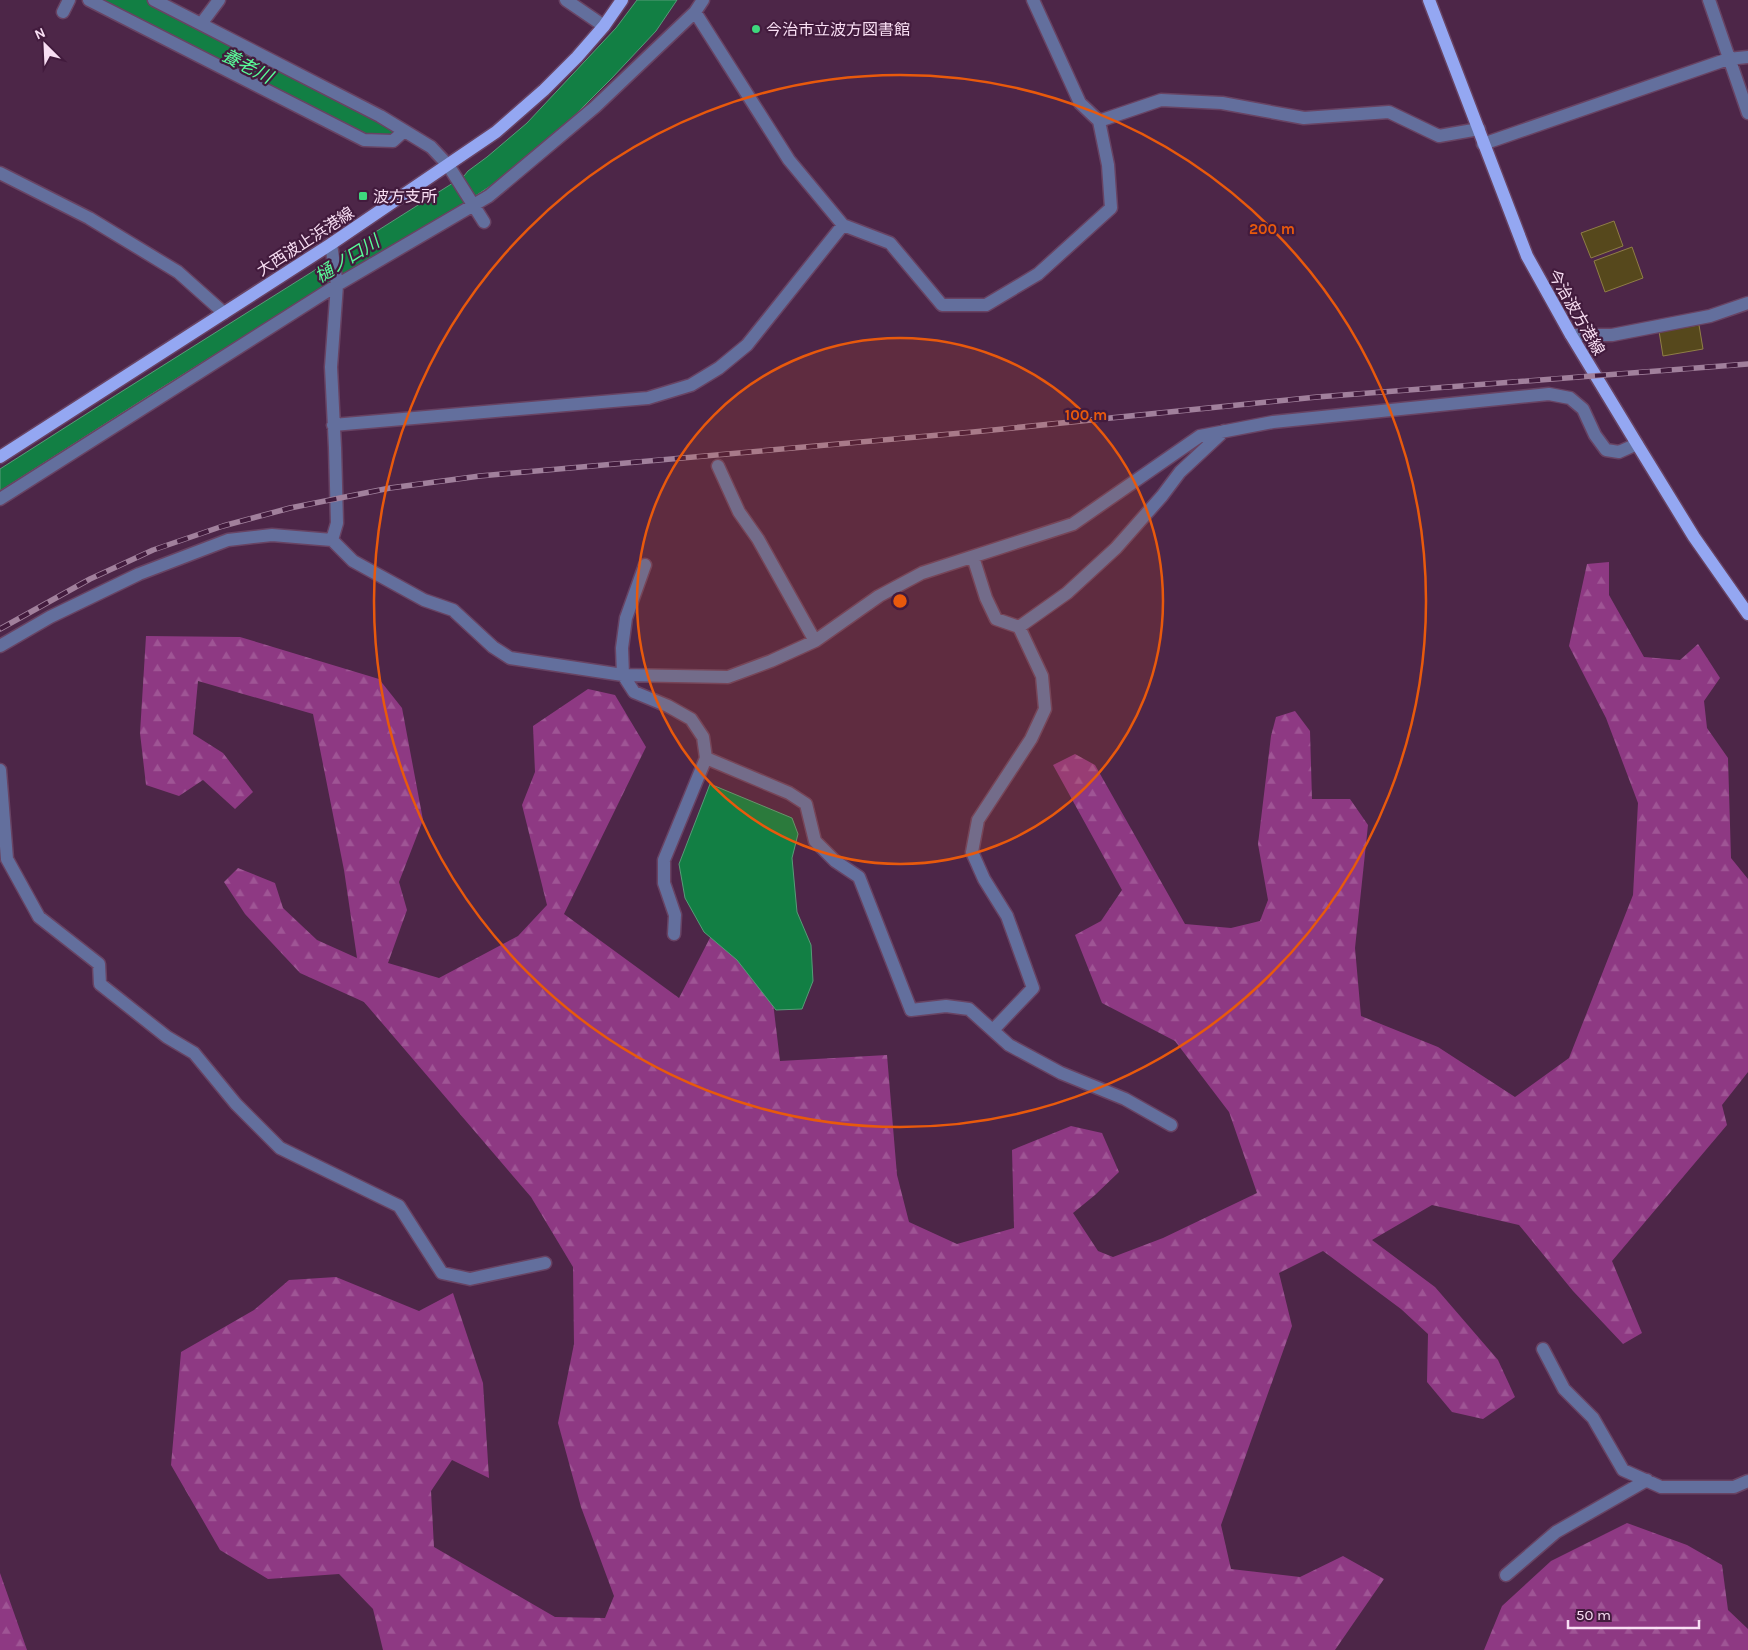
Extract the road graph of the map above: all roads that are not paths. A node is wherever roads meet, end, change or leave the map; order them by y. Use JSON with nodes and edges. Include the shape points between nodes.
{"nodes":[{"id":1,"x":69,"y":0,"type":"edge"},
{"id":2,"x":89,"y":0,"type":"edge"},
{"id":3,"x":154,"y":0,"type":"edge"},
{"id":4,"x":219,"y":0,"type":"edge"},
{"id":5,"x":566,"y":0,"type":"edge"},
{"id":6,"x":622,"y":0,"type":"edge"},
{"id":7,"x":704,"y":0,"type":"edge"},
{"id":8,"x":1033,"y":0,"type":"edge"},
{"id":9,"x":1429,"y":0,"type":"edge"},
{"id":10,"x":1709,"y":0,"type":"edge"},
{"id":11,"x":63,"y":12,"type":"dead end"},
{"id":12,"x":695,"y":12,"type":"junction"},
{"id":13,"x":201,"y":24,"type":"junction"},
{"id":14,"x":604,"y":26,"type":"junction"},
{"id":15,"x":1748,"y":57,"type":"edge"},
{"id":16,"x":1728,"y":59,"type":"junction"},
{"id":17,"x":1748,"y":113,"type":"edge"},
{"id":18,"x":1099,"y":121,"type":"junction"},
{"id":19,"x":1479,"y":129,"type":"junction"},
{"id":20,"x":404,"y":131,"type":"junction"},
{"id":21,"x":1484,"y":144,"type":"junction"},
{"id":22,"x":448,"y":165,"type":"junction"},
{"id":23,"x":0,"y":173,"type":"edge"},
{"id":24,"x":472,"y":203,"type":"junction"},
{"id":25,"x":484,"y":222,"type":"dead end"},
{"id":26,"x":843,"y":225,"type":"junction"},
{"id":27,"x":332,"y":249,"type":"junction"},
{"id":28,"x":337,"y":281,"type":"junction"},
{"id":29,"x":1748,"y":303,"type":"edge"},
{"id":30,"x":224,"y":313,"type":"junction"},
{"id":31,"x":1571,"y":335,"type":"junction"},
{"id":32,"x":333,"y":425,"type":"junction"},
{"id":33,"x":1224,"y":431,"type":"junction"},
{"id":34,"x":1637,"y":444,"type":"junction"},
{"id":35,"x":0,"y":457,"type":"edge"},
{"id":36,"x":718,"y":466,"type":"dead end"},
{"id":37,"x":0,"y":499,"type":"edge"},
{"id":38,"x":332,"y":540,"type":"junction"},
{"id":39,"x":973,"y":557,"type":"junction"},
{"id":40,"x":645,"y":565,"type":"dead end"},
{"id":41,"x":1748,"y":614,"type":"edge"},
{"id":42,"x":1018,"y":627,"type":"junction"},
{"id":43,"x":815,"y":641,"type":"junction"},
{"id":44,"x":0,"y":646,"type":"edge"},
{"id":45,"x":623,"y":675,"type":"junction"},
{"id":46,"x":706,"y":758,"type":"junction"},
{"id":47,"x":0,"y":770,"type":"edge"},
{"id":48,"x":674,"y":934,"type":"dead end"},
{"id":49,"x":993,"y":1030,"type":"junction"},
{"id":50,"x":1171,"y":1125,"type":"dead end"},
{"id":51,"x":545,"y":1263,"type":"dead end"},
{"id":52,"x":1543,"y":1349,"type":"dead end"},
{"id":53,"x":1647,"y":1480,"type":"junction"},
{"id":54,"x":1748,"y":1481,"type":"edge"},
{"id":55,"x":1506,"y":1575,"type":"dead end"}],
"edges":[{"from":1,"to":11,"type":"street"},
{"from":2,"to":20,"type":"street","via":[[364,140],[393,141]]},
{"from":3,"to":13,"type":"street"},
{"from":4,"to":13,"type":"street"},
{"from":5,"to":14,"type":"street"},
{"from":6,"to":14,"type":"main road","name":"大西波止浜港線"},
{"from":7,"to":12,"type":"street"},
{"from":8,"to":18,"type":"street","via":[[1080,102]]},
{"from":9,"to":19,"type":"main road","name":"今治波方港線"},
{"from":10,"to":16,"type":"street"},
{"from":12,"to":24,"type":"street","via":[[595,107],[489,196]]},
{"from":12,"to":26,"type":"street","via":[[789,160]]},
{"from":13,"to":20,"type":"street"},
{"from":14,"to":22,"type":"main road","name":"大西波止浜港線","via":[[544,90],[496,132]]},
{"from":15,"to":16,"type":"street"},
{"from":16,"to":17,"type":"street"},
{"from":16,"to":21,"type":"street"},
{"from":18,"to":19,"type":"street","via":[[1161,100],[1222,103],[1304,118],[1389,112],[1439,136]]},
{"from":18,"to":26,"type":"street","via":[[1108,165],[1111,208],[1038,274],[986,305],[942,305],[890,243]]},
{"from":19,"to":21,"type":"main road","name":"今治波方港線"},
{"from":20,"to":22,"type":"street","via":[[431,147]]},
{"from":21,"to":31,"type":"main road","name":"今治波方港線","via":[[1527,256]]},
{"from":22,"to":24,"type":"street"},
{"from":22,"to":27,"type":"main road","name":"大西波止浜港線"},
{"from":23,"to":30,"type":"street","via":[[89,218],[178,272]]},
{"from":24,"to":25,"type":"street"},
{"from":24,"to":28,"type":"street"},
{"from":26,"to":32,"type":"street","via":[[747,345],[720,368],[691,385],[648,398]]},
{"from":27,"to":28,"type":"street"},
{"from":27,"to":30,"type":"main road","name":"大西波止浜港線"},
{"from":28,"to":32,"type":"street","via":[[331,368]]},
{"from":28,"to":37,"type":"street"},
{"from":29,"to":31,"type":"street","via":[[1710,316],[1612,335]]},
{"from":30,"to":35,"type":"main road","name":"大西波止浜港線"},
{"from":31,"to":34,"type":"main road","name":"今治波方港線"},
{"from":32,"to":38,"type":"street","via":[[337,523]]},
{"from":33,"to":34,"type":"street","via":[[1273,422],[1549,394],[1570,398],[1583,409],[1606,450],[1619,452]]},
{"from":33,"to":39,"type":"street","via":[[1200,436],[1073,524]]},
{"from":33,"to":42,"type":"street","via":[[1180,472],[1116,548],[1067,593]]},
{"from":34,"to":41,"type":"main road","name":"今治波方港線","via":[[1694,537]]},
{"from":36,"to":43,"type":"street","via":[[739,512],[758,539]]},
{"from":38,"to":44,"type":"street","via":[[272,535],[228,540],[138,574],[50,617]]},
{"from":38,"to":45,"type":"street","via":[[353,561],[424,600],[453,610],[493,648],[510,658]]},
{"from":39,"to":42,"type":"street","via":[[996,619]]},
{"from":39,"to":43,"type":"street","via":[[922,573],[879,596]]},
{"from":40,"to":45,"type":"street","via":[[626,618]]},
{"from":42,"to":49,"type":"street","via":[[1042,676],[1044,709],[1032,739],[978,820],[972,852],[1007,916],[1033,988]]},
{"from":43,"to":45,"type":"street","via":[[728,677]]},
{"from":45,"to":46,"type":"street","via":[[634,692],[690,719],[703,737]]},
{"from":46,"to":48,"type":"street","via":[[664,860],[664,883],[675,915]]},
{"from":46,"to":49,"type":"street","via":[[789,793],[806,804],[816,841],[835,861],[859,877],[911,1010],[946,1006],[969,1009]]},
{"from":47,"to":51,"type":"street","via":[[7,859],[39,917],[99,964],[100,984],[167,1037],[194,1053],[236,1104],[280,1148],[399,1206],[442,1273],[470,1279]]},
{"from":49,"to":50,"type":"street","via":[[1009,1045],[1061,1073],[1125,1099]]},
{"from":52,"to":53,"type":"street","via":[[1564,1389],[1593,1418],[1623,1470]]},
{"from":53,"to":54,"type":"street","via":[[1661,1487],[1734,1487]]},
{"from":53,"to":55,"type":"street","via":[[1556,1532]]}]}
